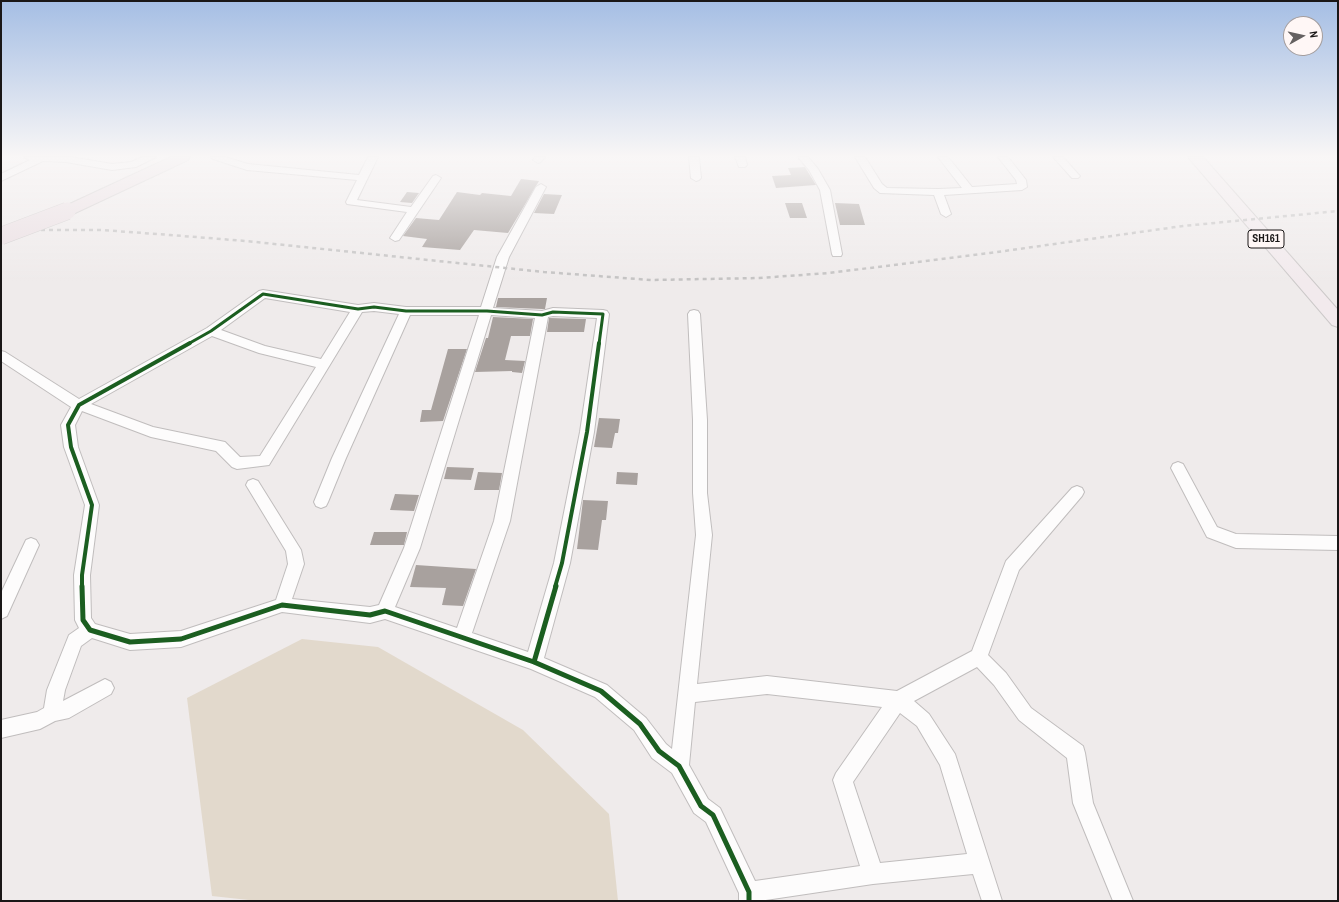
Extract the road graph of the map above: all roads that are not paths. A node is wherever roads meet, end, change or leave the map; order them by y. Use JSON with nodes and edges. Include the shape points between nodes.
{"nodes":[{"id":1,"x":93,"y":199,"type":"edge"},
{"id":2,"x":352,"y":199,"type":"edge"},
{"id":3,"x":421,"y":199,"type":"edge"},
{"id":4,"x":534,"y":199,"type":"edge"},
{"id":5,"x":827,"y":199,"type":"edge"},
{"id":6,"x":941,"y":199,"type":"edge"},
{"id":7,"x":1231,"y":199,"type":"edge"},
{"id":8,"x":413,"y":210,"type":"junction"},
{"id":9,"x":946,"y":214,"type":"dead end"},
{"id":10,"x":1,"y":236,"type":"edge"},
{"id":11,"x":395,"y":238,"type":"dead end"},
{"id":12,"x":837,"y":254,"type":"dead end"},
{"id":13,"x":358,"y":309,"type":"junction"},
{"id":14,"x":406,"y":311,"type":"junction"},
{"id":15,"x":487,"y":311,"type":"junction"},
{"id":16,"x":694,"y":314,"type":"dead end"},
{"id":17,"x":542,"y":315,"type":"junction"},
{"id":18,"x":1338,"y":321,"type":"edge"},
{"id":19,"x":211,"y":331,"type":"junction"},
{"id":20,"x":1,"y":355,"type":"edge"},
{"id":21,"x":324,"y":364,"type":"junction"},
{"id":22,"x":79,"y":406,"type":"junction"},
{"id":23,"x":1178,"y":468,"type":"dead end"},
{"id":24,"x":253,"y":485,"type":"dead end"},
{"id":25,"x":1077,"y":492,"type":"dead end"},
{"id":26,"x":321,"y":502,"type":"dead end"},
{"id":27,"x":1338,"y":543,"type":"edge"},
{"id":28,"x":31,"y":545,"type":"dead end"},
{"id":29,"x":282,"y":605,"type":"junction"},
{"id":30,"x":1,"y":611,"type":"edge"},
{"id":31,"x":385,"y":612,"type":"junction"},
{"id":32,"x":90,"y":630,"type":"junction"},
{"id":33,"x":462,"y":637,"type":"junction"},
{"id":34,"x":979,"y":657,"type":"junction"},
{"id":35,"x":534,"y":662,"type":"junction"},
{"id":36,"x":106,"y":688,"type":"dead end"},
{"id":37,"x":687,"y":694,"type":"junction"},
{"id":38,"x":898,"y":700,"type":"junction"},
{"id":39,"x":52,"y":712,"type":"junction"},
{"id":40,"x":1,"y":730,"type":"edge"},
{"id":41,"x":679,"y":766,"type":"junction"},
{"id":42,"x":980,"y":863,"type":"junction"},
{"id":43,"x":873,"y":874,"type":"junction"},
{"id":44,"x":749,"y":897,"type":"edge"},
{"id":45,"x":992,"y":901,"type":"edge"},
{"id":46,"x":1123,"y":901,"type":"edge"}],
"edges":[{"from":1,"to":10,"type":"highway","bridge":true},
{"from":2,"to":8,"type":"street","via":[[351,202]]},
{"from":3,"to":8,"type":"street"},
{"from":4,"to":15,"type":"street","via":[[503,257]]},
{"from":5,"to":12,"type":"street"},
{"from":6,"to":9,"type":"street"},
{"from":7,"to":18,"type":"main road","number":"SH161"},
{"from":8,"to":11,"type":"street"},
{"from":13,"to":14,"type":"street","via":[[374,307]]},
{"from":13,"to":19,"type":"street","via":[[263,294]]},
{"from":13,"to":21,"type":"street"},
{"from":14,"to":15,"type":"street"},
{"from":14,"to":26,"type":"street"},
{"from":15,"to":17,"type":"street"},
{"from":15,"to":31,"type":"street","via":[[412,548]]},
{"from":16,"to":37,"type":"street","via":[[700,420],[700,494],[704,535]]},
{"from":17,"to":33,"type":"street","via":[[502,521]]},
{"from":17,"to":35,"type":"street","via":[[553,312],[604,314],[587,432],[563,555]]},
{"from":19,"to":21,"type":"street","via":[[263,350]]},
{"from":19,"to":22,"type":"street"},
{"from":20,"to":22,"type":"street"},
{"from":21,"to":22,"type":"street","via":[[264,461],[237,463],[220,446],[151,432]]},
{"from":22,"to":32,"type":"street","via":[[68,426],[71,446],[92,505],[82,575],[83,620]]},
{"from":23,"to":27,"type":"street","via":[[1212,532],[1236,541]]},
{"from":24,"to":29,"type":"street","via":[[293,550],[296,564]]},
{"from":25,"to":34,"type":"street","via":[[1012,566]]},
{"from":28,"to":30,"type":"street"},
{"from":29,"to":31,"type":"street","via":[[370,615]]},
{"from":29,"to":32,"type":"street","via":[[181,639],[130,642]]},
{"from":31,"to":33,"type":"street"},
{"from":32,"to":39,"type":"street","via":[[75,641],[56,690]]},
{"from":33,"to":35,"type":"street"},
{"from":34,"to":38,"type":"street"},
{"from":34,"to":46,"type":"street","via":[[1000,679],[1025,714],[1076,753],[1083,803]]},
{"from":35,"to":41,"type":"street","via":[[601,691],[640,724],[659,751]]},
{"from":36,"to":39,"type":"street","via":[[69,709]]},
{"from":37,"to":38,"type":"street","via":[[767,685]]},
{"from":37,"to":41,"type":"street"},
{"from":38,"to":42,"type":"street","via":[[923,720],[948,761]]},
{"from":38,"to":43,"type":"street","via":[[843,780]]},
{"from":39,"to":40,"type":"street","via":[[40,720]]},
{"from":41,"to":44,"type":"street","via":[[701,806],[713,815]]},
{"from":42,"to":43,"type":"street"},
{"from":42,"to":45,"type":"street"},
{"from":43,"to":44,"type":"street"}]}
